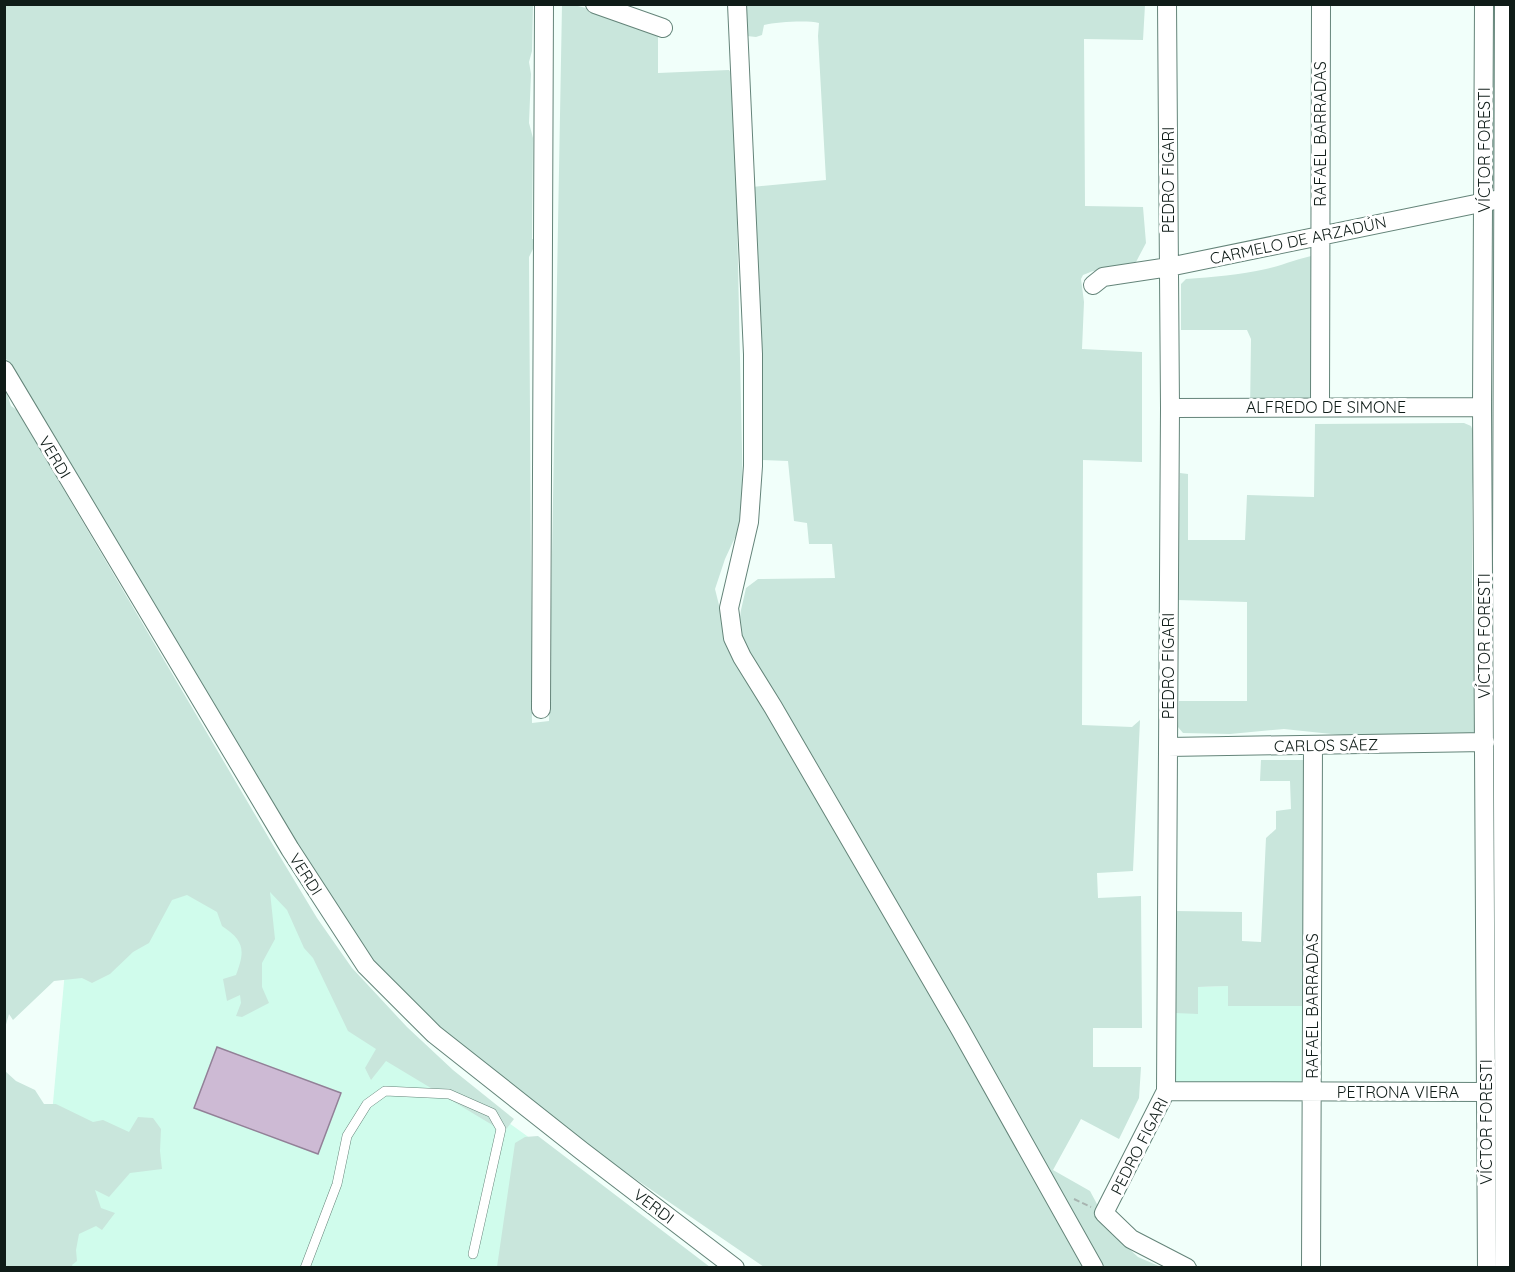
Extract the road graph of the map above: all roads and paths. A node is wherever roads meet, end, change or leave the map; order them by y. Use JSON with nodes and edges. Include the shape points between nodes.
{"nodes":[{"id":1,"x":544,"y":4,"type":"edge"},
{"id":2,"x":595,"y":4,"type":"edge"},
{"id":3,"x":737,"y":4,"type":"edge"},
{"id":4,"x":1167,"y":4,"type":"edge"},
{"id":5,"x":1321,"y":4,"type":"edge"},
{"id":6,"x":1484,"y":4,"type":"edge"},
{"id":7,"x":1506,"y":4,"type":"edge"},
{"id":8,"x":663,"y":28,"type":"dead end"},
{"id":9,"x":1495,"y":200,"type":"junction"},
{"id":10,"x":1320,"y":236,"type":"junction"},
{"id":11,"x":1169,"y":267,"type":"junction"},
{"id":12,"x":1093,"y":285,"type":"dead end"},
{"id":13,"x":4,"y":370,"type":"edge"},
{"id":14,"x":1320,"y":407,"type":"junction"},
{"id":15,"x":1482,"y":407,"type":"junction"},
{"id":16,"x":1170,"y":408,"type":"junction"},
{"id":17,"x":541,"y":709,"type":"dead end"},
{"id":18,"x":1485,"y":742,"type":"junction"},
{"id":19,"x":1313,"y":745,"type":"junction"},
{"id":20,"x":1168,"y":747,"type":"junction"},
{"id":21,"x":1508,"y":1032,"type":"edge"},
{"id":22,"x":1166,"y":1091,"type":"junction"},
{"id":23,"x":1311,"y":1092,"type":"junction"},
{"id":24,"x":1486,"y":1092,"type":"junction"},
{"id":25,"x":1048,"y":1186,"type":"junction"},
{"id":26,"x":1509,"y":1186,"type":"edge"},
{"id":27,"x":1104,"y":1213,"type":"junction"},
{"id":28,"x":473,"y":1254,"type":"dead end"},
{"id":29,"x":305,"y":1268,"type":"edge"},
{"id":30,"x":735,"y":1268,"type":"edge"},
{"id":31,"x":1094,"y":1268,"type":"edge"},
{"id":32,"x":1187,"y":1268,"type":"edge"},
{"id":33,"x":1311,"y":1268,"type":"edge"},
{"id":34,"x":1487,"y":1268,"type":"edge"},
{"id":35,"x":1507,"y":1268,"type":"edge"}],
"edges":[{"from":1,"to":17,"type":"street"},
{"from":2,"to":8,"type":"street"},
{"from":3,"to":25,"type":"street","via":[[753,354],[753,466],[749,522],[729,608],[733,638]]},
{"from":4,"to":11,"type":"street","name":"PEDRO FIGARI"},
{"from":5,"to":10,"type":"street","name":"RAFAEL BARRADAS"},
{"from":6,"to":9,"type":"street","name":"VÍCTOR FORESTI"},
{"from":7,"to":9,"type":"street","name":"VÍCTOR FORESTI"},
{"from":9,"to":10,"type":"street","name":"CARMELO DE ARZADÚN"},
{"from":9,"to":15,"type":"street","name":"VÍCTOR FORESTI"},
{"from":9,"to":21,"type":"street","name":"VÍCTOR FORESTI"},
{"from":10,"to":11,"type":"street","name":"CARMELO DE ARZADÚN"},
{"from":10,"to":14,"type":"street","name":"RAFAEL BARRADAS"},
{"from":11,"to":12,"type":"street","name":"CARMELO DE ARZADÚN","via":[[1103,277]]},
{"from":11,"to":16,"type":"street","name":"PEDRO FIGARI"},
{"from":13,"to":30,"type":"street","name":"VERDI","via":[[290,849],[366,966],[434,1034]]},
{"from":14,"to":15,"type":"street","name":"ALFREDO DE SIMONE"},
{"from":14,"to":16,"type":"street","name":"ALFREDO DE SIMONE"},
{"from":15,"to":18,"type":"street","name":"VÍCTOR FORESTI"},
{"from":16,"to":20,"type":"street","name":"PEDRO FIGARI"},
{"from":18,"to":19,"type":"street","name":"CARLOS SÁEZ"},
{"from":18,"to":24,"type":"street","name":"VÍCTOR FORESTI"},
{"from":19,"to":20,"type":"street","name":"CARLOS SÁEZ"},
{"from":19,"to":23,"type":"street","name":"RAFAEL BARRADAS"},
{"from":20,"to":22,"type":"street","name":"PEDRO FIGARI"},
{"from":21,"to":26,"type":"street","name":"VÍCTOR FORESTI"},
{"from":22,"to":23,"type":"street","name":"PETRONA VIERA"},
{"from":22,"to":27,"type":"street","name":"PEDRO FIGARI"},
{"from":23,"to":24,"type":"street","name":"PETRONA VIERA"},
{"from":23,"to":33,"type":"street","name":"RAFAEL BARRADAS"},
{"from":24,"to":34,"type":"street","name":"VÍCTOR FORESTI"},
{"from":25,"to":27,"type":"path"},
{"from":25,"to":31,"type":"street"},
{"from":26,"to":35,"type":"street","name":"VÍCTOR FORESTI"},
{"from":27,"to":32,"type":"street","name":"PEDRO FIGARI","via":[[1131,1239]]},
{"from":28,"to":29,"type":"lane","via":[[501,1129],[492,1113],[449,1094],[385,1091],[367,1104],[348,1136],[337,1184]]}]}
